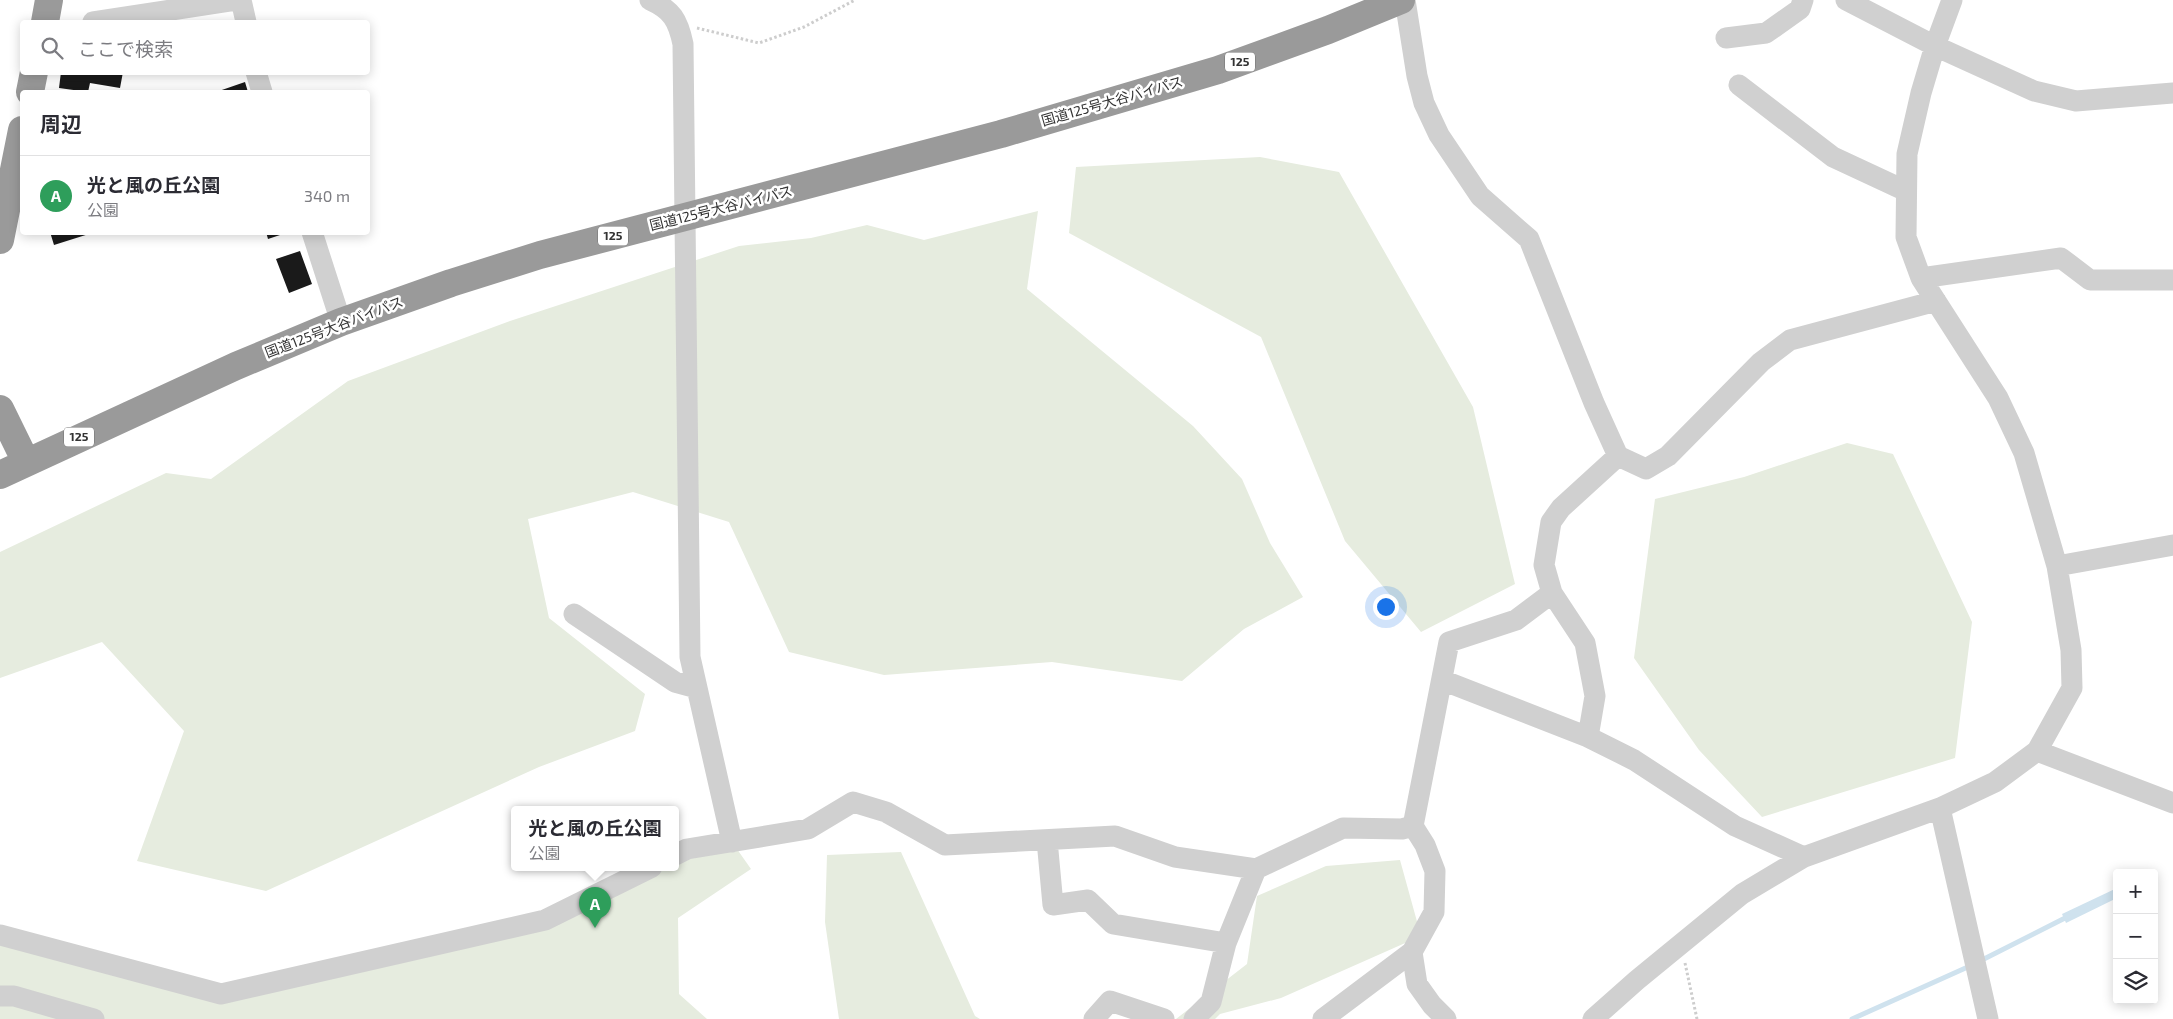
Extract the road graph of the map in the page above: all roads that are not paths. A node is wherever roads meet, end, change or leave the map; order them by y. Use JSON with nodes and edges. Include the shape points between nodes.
{"nodes":[{"id":1,"x":50,"y":0,"type":"edge"},
{"id":2,"x":236,"y":0,"type":"edge"},
{"id":3,"x":241,"y":0,"type":"edge"},
{"id":4,"x":650,"y":0,"type":"edge"},
{"id":5,"x":1403,"y":0,"type":"edge"},
{"id":6,"x":1803,"y":0,"type":"edge"},
{"id":7,"x":1846,"y":0,"type":"edge"},
{"id":8,"x":1952,"y":0,"type":"edge"},
{"id":9,"x":45,"y":20,"type":"edge"},
{"id":10,"x":106,"y":20,"type":"edge"},
{"id":11,"x":246,"y":20,"type":"edge"},
{"id":12,"x":1726,"y":38,"type":"dead end"},
{"id":13,"x":1934,"y":46,"type":"junction"},
{"id":14,"x":33,"y":75,"type":"edge"},
{"id":15,"x":257,"y":75,"type":"edge"},
{"id":16,"x":1739,"y":85,"type":"dead end"},
{"id":17,"x":30,"y":90,"type":"edge"},
{"id":18,"x":261,"y":90,"type":"edge"},
{"id":19,"x":2173,"y":93,"type":"edge"},
{"id":20,"x":20,"y":140,"type":"edge"},
{"id":21,"x":1906,"y":191,"type":"junction"},
{"id":22,"x":685,"y":216,"type":"junction"},
{"id":23,"x":313,"y":235,"type":"edge"},
{"id":24,"x":0,"y":240,"type":"edge"},
{"id":25,"x":1921,"y":278,"type":"junction"},
{"id":26,"x":2173,"y":280,"type":"edge"},
{"id":27,"x":1936,"y":301,"type":"junction"},
{"id":28,"x":341,"y":322,"type":"junction"},
{"id":29,"x":0,"y":409,"type":"edge"},
{"id":30,"x":1618,"y":456,"type":"junction"},
{"id":31,"x":26,"y":462,"type":"junction"},
{"id":32,"x":0,"y":475,"type":"edge"},
{"id":33,"x":2173,"y":545,"type":"edge"},
{"id":34,"x":2057,"y":566,"type":"junction"},
{"id":35,"x":1552,"y":593,"type":"junction"},
{"id":36,"x":574,"y":614,"type":"dead end"},
{"id":37,"x":1442,"y":680,"type":"junction"},
{"id":38,"x":697,"y":688,"type":"junction"},
{"id":39,"x":1588,"y":737,"type":"junction"},
{"id":40,"x":2037,"y":752,"type":"junction"},
{"id":41,"x":2173,"y":804,"type":"edge"},
{"id":42,"x":1940,"y":808,"type":"junction"},
{"id":43,"x":1413,"y":826,"type":"junction"},
{"id":44,"x":1046,"y":840,"type":"junction"},
{"id":45,"x":732,"y":842,"type":"junction"},
{"id":46,"x":679,"y":853,"type":"edge"},
{"id":47,"x":1804,"y":857,"type":"junction"},
{"id":48,"x":1256,"y":869,"type":"junction"},
{"id":49,"x":644,"y":871,"type":"edge"},
{"id":50,"x":0,"y":935,"type":"edge"},
{"id":51,"x":1226,"y":944,"type":"junction"},
{"id":52,"x":1412,"y":952,"type":"junction"},
{"id":53,"x":0,"y":996,"type":"edge"},
{"id":54,"x":94,"y":1019,"type":"edge"},
{"id":55,"x":1094,"y":1019,"type":"edge"},
{"id":56,"x":1164,"y":1019,"type":"edge"},
{"id":57,"x":1194,"y":1019,"type":"edge"},
{"id":58,"x":1323,"y":1019,"type":"edge"},
{"id":59,"x":1446,"y":1019,"type":"edge"},
{"id":60,"x":1593,"y":1019,"type":"edge"},
{"id":61,"x":1988,"y":1019,"type":"edge"}],
"edges":[{"from":1,"to":9,"type":"highway"},
{"from":2,"to":10,"type":"street"},
{"from":3,"to":11,"type":"street"},
{"from":4,"to":22,"type":"street","via":[[672,13],[683,44]]},
{"from":5,"to":22,"type":"highway","name":"国道125号大谷バイパス","number":"125","via":[[1208,73],[1001,134]]},
{"from":5,"to":30,"type":"street","via":[[1424,103],[1439,136],[1480,196],[1529,238]]},
{"from":6,"to":12,"type":"street","via":[[1800,9],[1766,33]]},
{"from":7,"to":13,"type":"street"},
{"from":8,"to":13,"type":"street"},
{"from":13,"to":19,"type":"street","via":[[2034,91],[2076,101]]},
{"from":13,"to":21,"type":"street","via":[[1907,154]]},
{"from":14,"to":17,"type":"highway"},
{"from":15,"to":18,"type":"street"},
{"from":16,"to":21,"type":"street","via":[[1833,157]]},
{"from":20,"to":24,"type":"highway"},
{"from":21,"to":25,"type":"street","via":[[1906,237]]},
{"from":22,"to":28,"type":"highway","name":"国道125号大谷バイパス","number":"125","via":[[540,255]]},
{"from":22,"to":38,"type":"street","via":[[690,657]]},
{"from":23,"to":28,"type":"street"},
{"from":25,"to":26,"type":"street","via":[[2062,258],[2090,280]]},
{"from":25,"to":27,"type":"street"},
{"from":27,"to":30,"type":"street","via":[[1790,340],[1761,362],[1668,456],[1646,469]]},
{"from":27,"to":34,"type":"street","via":[[1998,398],[2024,453]]},
{"from":28,"to":31,"type":"highway","name":"国道125号大谷バイパス","number":"125"},
{"from":29,"to":31,"type":"highway"},
{"from":30,"to":35,"type":"street","via":[[1561,508],[1551,522],[1544,565]]},
{"from":31,"to":32,"type":"highway","number":"125"},
{"from":33,"to":34,"type":"street"},
{"from":34,"to":40,"type":"street","via":[[2071,650],[2072,688]]},
{"from":35,"to":37,"type":"street","via":[[1516,620],[1449,642]]},
{"from":35,"to":39,"type":"street","via":[[1585,643],[1595,696]]},
{"from":36,"to":38,"type":"street","via":[[675,682]]},
{"from":37,"to":39,"type":"street"},
{"from":37,"to":43,"type":"street"},
{"from":38,"to":45,"type":"street"},
{"from":39,"to":47,"type":"street","via":[[1634,760],[1735,826]]},
{"from":40,"to":41,"type":"street"},
{"from":40,"to":42,"type":"street","via":[[1995,782]]},
{"from":42,"to":47,"type":"street"},
{"from":42,"to":61,"type":"street"},
{"from":43,"to":48,"type":"street","via":[[1402,829],[1343,828]]},
{"from":43,"to":52,"type":"street","via":[[1435,871],[1434,912]]},
{"from":44,"to":45,"type":"street","via":[[945,845],[886,812],[853,802],[808,828]]},
{"from":44,"to":48,"type":"street","via":[[1115,836],[1175,857]]},
{"from":44,"to":51,"type":"street","via":[[1052,904],[1088,900],[1113,924]]},
{"from":45,"to":46,"type":"street"},
{"from":47,"to":60,"type":"street","via":[[1742,894]]},
{"from":48,"to":51,"type":"street"},
{"from":49,"to":50,"type":"street","via":[[545,920],[221,994]]},
{"from":51,"to":57,"type":"street","via":[[1211,1002]]},
{"from":52,"to":58,"type":"street"},
{"from":52,"to":59,"type":"street","via":[[1417,984]]},
{"from":53,"to":54,"type":"street","via":[[14,996]]},
{"from":55,"to":56,"type":"street","via":[[1110,1001]]}]}
